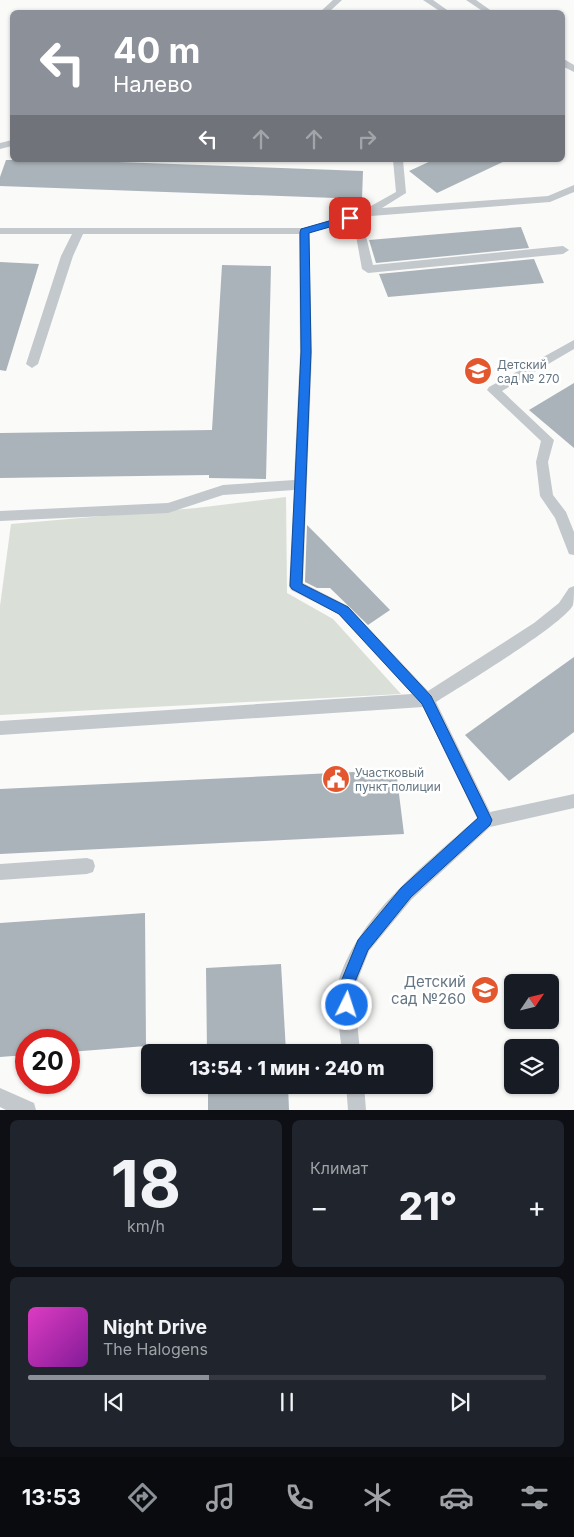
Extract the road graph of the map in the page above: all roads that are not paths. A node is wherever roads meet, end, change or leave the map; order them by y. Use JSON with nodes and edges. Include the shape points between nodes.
{"nodes":[{"id":1,"x":338,"y":0,"type":"edge"},
{"id":2,"x":427,"y":0,"type":"edge"},
{"id":3,"x":470,"y":0,"type":"edge"},
{"id":4,"x":330,"y":10,"type":"edge"},
{"id":5,"x":443,"y":10,"type":"edge"},
{"id":6,"x":486,"y":10,"type":"edge"},
{"id":7,"x":398,"y":162,"type":"edge"},
{"id":8,"x":574,"y":188,"type":"edge"},
{"id":9,"x":366,"y":213,"type":"junction"},
{"id":10,"x":0,"y":231,"type":"edge"},
{"id":11,"x":79,"y":231,"type":"junction"},
{"id":12,"x":304,"y":232,"type":"junction"},
{"id":13,"x":563,"y":250,"type":"dead end"},
{"id":14,"x":574,"y":344,"type":"edge"},
{"id":15,"x":32,"y":364,"type":"dead end"},
{"id":16,"x":301,"y":484,"type":"junction"},
{"id":17,"x":0,"y":516,"type":"edge"},
{"id":18,"x":574,"y":550,"type":"edge"},
{"id":19,"x":574,"y":592,"type":"edge"},
{"id":20,"x":427,"y":700,"type":"junction"},
{"id":21,"x":0,"y":728,"type":"edge"},
{"id":22,"x":574,"y":801,"type":"edge"},
{"id":23,"x":486,"y":820,"type":"junction"},
{"id":24,"x":87,"y":866,"type":"dead end"},
{"id":25,"x":0,"y":872,"type":"edge"},
{"id":26,"x":350,"y":1044,"type":"edge"},
{"id":27,"x":355,"y":1094,"type":"edge"},
{"id":28,"x":0,"y":1097,"type":"edge"},
{"id":29,"x":27,"y":1110,"type":"edge"},
{"id":30,"x":357,"y":1110,"type":"edge"}],
"edges":[{"from":1,"to":4,"type":"lane"},
{"from":2,"to":5,"type":"lane"},
{"from":3,"to":6,"type":"lane"},
{"from":7,"to":9,"type":"lane","via":[[401,193]]},
{"from":8,"to":9,"type":"lane","via":[[550,199]]},
{"from":9,"to":12,"type":"lane"},
{"from":9,"to":13,"type":"lane","via":[[361,236],[368,269]]},
{"from":10,"to":11,"type":"lane"},
{"from":11,"to":12,"type":"lane"},
{"from":11,"to":15,"type":"lane","via":[[67,256]]},
{"from":12,"to":16,"type":"lane","via":[[306,352]]},
{"from":14,"to":18,"type":"lane","via":[[493,390],[548,440],[542,462],[547,496],[561,516]]},
{"from":16,"to":17,"type":"lane","via":[[223,490],[168,508]]},
{"from":16,"to":20,"type":"lane","via":[[296,586],[343,610]]},
{"from":19,"to":20,"type":"lane","via":[[564,607],[540,627]]},
{"from":20,"to":21,"type":"lane"},
{"from":20,"to":23,"type":"lane"},
{"from":22,"to":23,"type":"lane"},
{"from":23,"to":26,"type":"lane","via":[[406,893],[363,946],[345,989]]},
{"from":24,"to":25,"type":"lane"},
{"from":27,"to":30,"type":"lane"},
{"from":28,"to":29,"type":"lane"}]}
